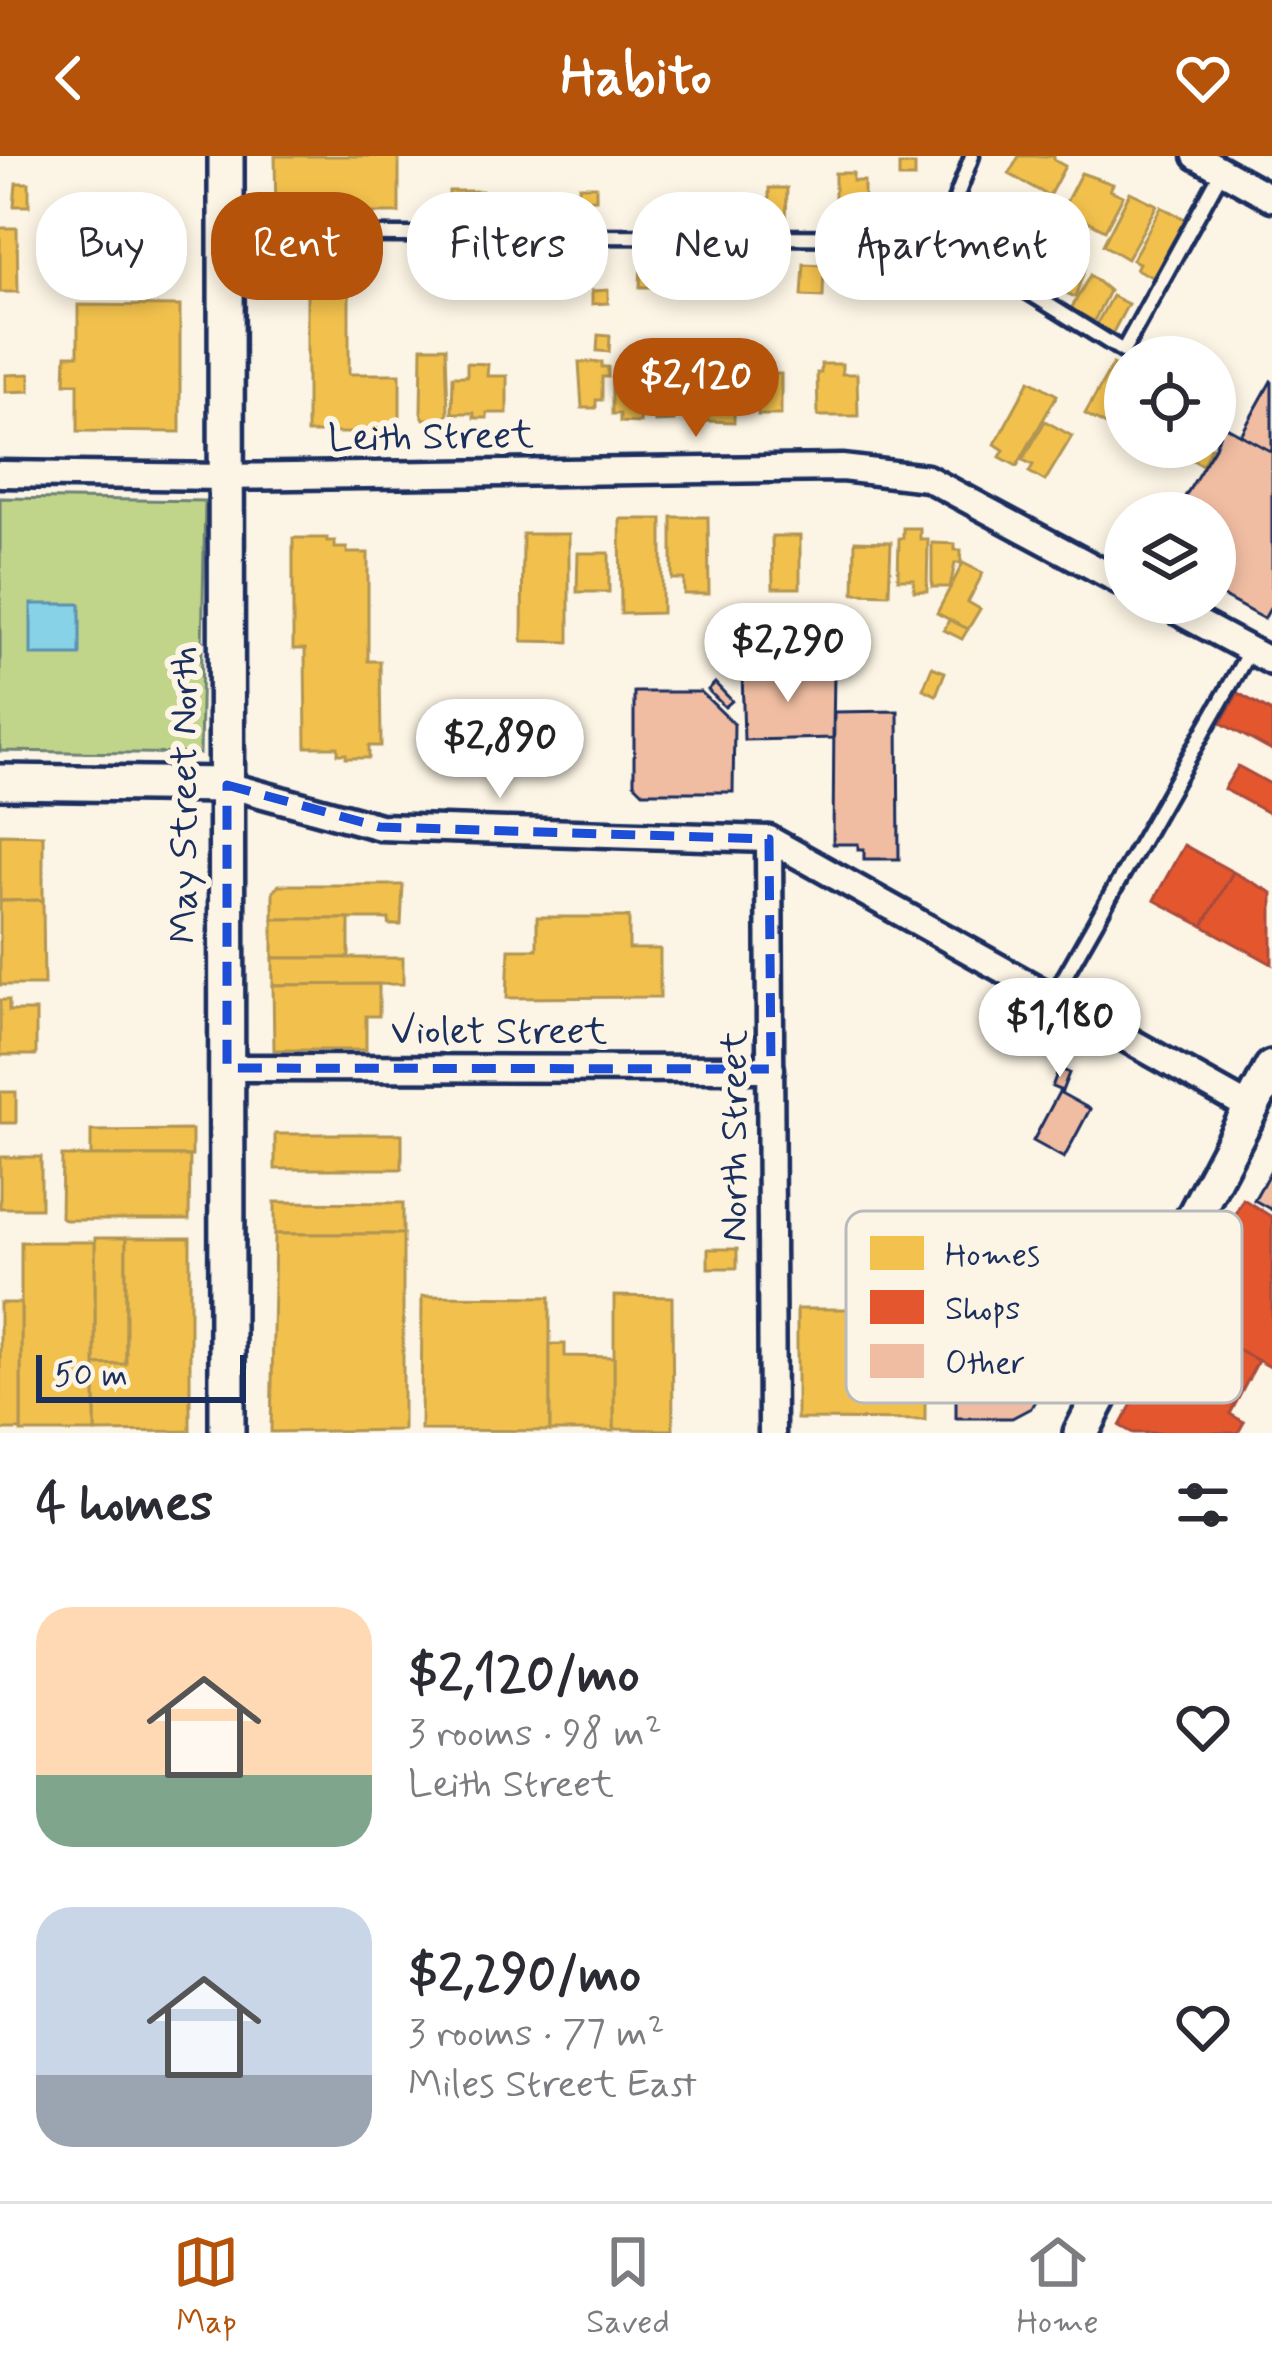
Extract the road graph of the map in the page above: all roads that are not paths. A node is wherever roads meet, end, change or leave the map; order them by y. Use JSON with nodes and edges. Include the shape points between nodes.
{"nodes":[{"id":1,"x":226,"y":156,"type":"edge"},
{"id":2,"x":973,"y":156,"type":"edge"},
{"id":3,"x":1196,"y":156,"type":"edge"},
{"id":4,"x":1222,"y":171,"type":"junction"},
{"id":5,"x":226,"y":192,"type":"edge"},
{"id":6,"x":959,"y":192,"type":"edge"},
{"id":7,"x":1272,"y":198,"type":"edge"},
{"id":8,"x":383,"y":235,"type":"edge"},
{"id":9,"x":815,"y":237,"type":"edge"},
{"id":10,"x":226,"y":300,"type":"edge"},
{"id":11,"x":1041,"y":300,"type":"edge"},
{"id":12,"x":0,"y":474,"type":"edge"},
{"id":13,"x":226,"y":477,"type":"junction"},
{"id":14,"x":1104,"y":573,"type":"edge"},
{"id":15,"x":1201,"y":624,"type":"edge"},
{"id":16,"x":1261,"y":656,"type":"edge"},
{"id":17,"x":0,"y":782,"type":"edge"},
{"id":18,"x":227,"y":785,"type":"junction"},
{"id":19,"x":769,"y":839,"type":"junction"},
{"id":20,"x":1053,"y":997,"type":"junction"},
{"id":21,"x":227,"y":1068,"type":"junction"},
{"id":22,"x":1272,"y":1068,"type":"edge"},
{"id":23,"x":771,"y":1069,"type":"junction"},
{"id":24,"x":1250,"y":1108,"type":"junction"},
{"id":25,"x":1197,"y":1211,"type":"edge"},
{"id":26,"x":1098,"y":1403,"type":"edge"},
{"id":27,"x":227,"y":1433,"type":"edge"},
{"id":28,"x":772,"y":1433,"type":"edge"},
{"id":29,"x":1082,"y":1433,"type":"edge"}],
"edges":[{"from":1,"to":5,"type":"main road","name":"May Street North"},
{"from":2,"to":6,"type":"lane"},
{"from":3,"to":4,"type":"street"},
{"from":4,"to":7,"type":"street"},
{"from":4,"to":11,"type":"lane","via":[[1123,351]]},
{"from":8,"to":9,"type":"lane"},
{"from":10,"to":13,"type":"main road","name":"May Street North"},
{"from":12,"to":13,"type":"street","name":"Leith Street"},
{"from":13,"to":14,"type":"street","name":"Leith Street","via":[[863,470],[926,478]]},
{"from":13,"to":18,"type":"main road","name":"May Street North"},
{"from":15,"to":16,"type":"street"},
{"from":16,"to":20,"type":"lane"},
{"from":17,"to":18,"type":"main road"},
{"from":18,"to":19,"type":"street","via":[[380,827]]},
{"from":18,"to":21,"type":"main road","name":"May Street North"},
{"from":19,"to":20,"type":"street"},
{"from":19,"to":23,"type":"street","name":"North Street"},
{"from":20,"to":24,"type":"street"},
{"from":21,"to":23,"type":"street","name":"Violet Street"},
{"from":21,"to":27,"type":"main road","name":"May Street North"},
{"from":22,"to":24,"type":"main road"},
{"from":23,"to":28,"type":"street","name":"North Street"},
{"from":24,"to":25,"type":"main road"},
{"from":26,"to":29,"type":"main road"}]}
